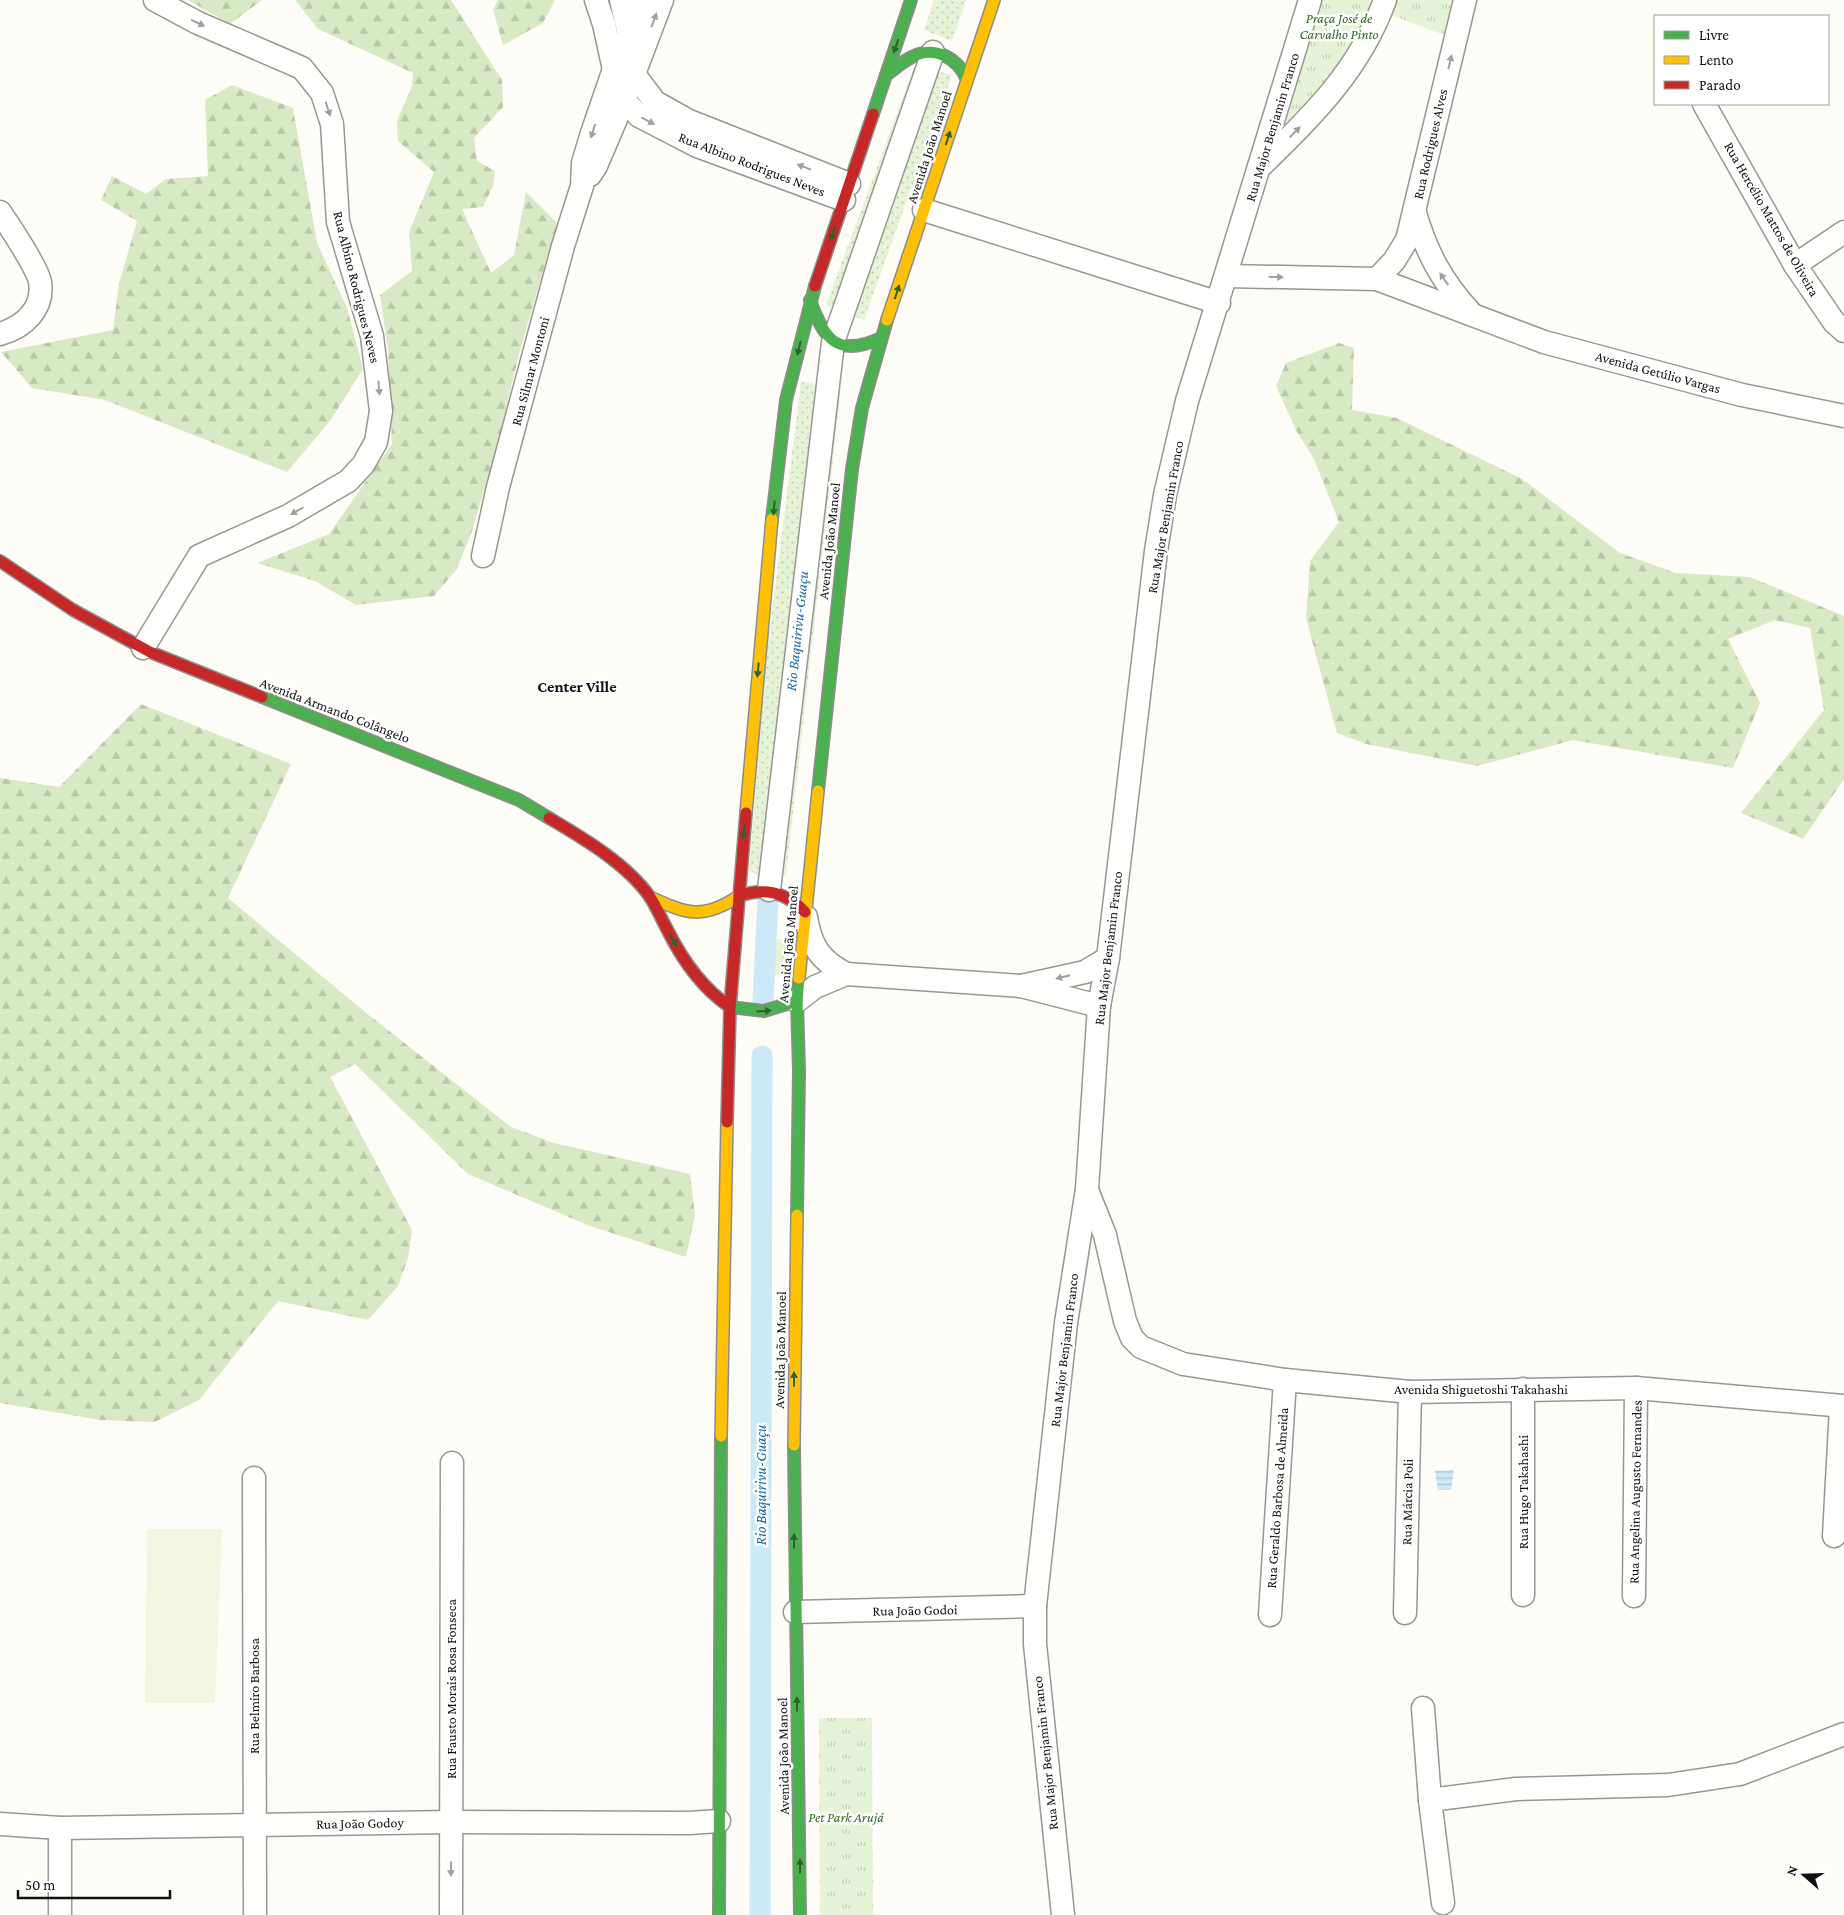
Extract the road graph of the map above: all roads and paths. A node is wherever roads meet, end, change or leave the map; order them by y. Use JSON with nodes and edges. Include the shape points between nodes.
{"nodes":[{"id":1,"x":155,"y":0,"type":"edge"},
{"id":2,"x":596,"y":0,"type":"edge"},
{"id":3,"x":621,"y":0,"type":"edge"},
{"id":4,"x":644,"y":0,"type":"edge"},
{"id":5,"x":662,"y":0,"type":"edge"},
{"id":6,"x":911,"y":0,"type":"edge"},
{"id":7,"x":994,"y":0,"type":"edge"},
{"id":8,"x":1310,"y":0,"type":"edge"},
{"id":9,"x":1385,"y":0,"type":"edge"},
{"id":10,"x":1465,"y":0,"type":"edge"},
{"id":11,"x":629,"y":34,"type":"junction"},
{"id":12,"x":933,"y":52,"type":"junction"},
{"id":13,"x":624,"y":71,"type":"junction"},
{"id":14,"x":886,"y":75,"type":"junction"},
{"id":15,"x":967,"y":80,"type":"junction"},
{"id":16,"x":624,"y":100,"type":"junction"},
{"id":17,"x":1705,"y":105,"type":"edge"},
{"id":18,"x":1261,"y":167,"type":"junction"},
{"id":19,"x":582,"y":186,"type":"junction"},
{"id":20,"x":847,"y":192,"type":"junction"},
{"id":21,"x":924,"y":210,"type":"junction"},
{"id":22,"x":0,"y":212,"type":"edge"},
{"id":23,"x":1414,"y":212,"type":"junction"},
{"id":24,"x":1844,"y":232,"type":"edge"},
{"id":25,"x":1795,"y":265,"type":"junction"},
{"id":26,"x":1227,"y":276,"type":"junction"},
{"id":27,"x":1377,"y":279,"type":"junction"},
{"id":28,"x":810,"y":300,"type":"junction"},
{"id":29,"x":1219,"y":303,"type":"junction"},
{"id":30,"x":1474,"y":317,"type":"junction"},
{"id":31,"x":1844,"y":331,"type":"edge"},
{"id":32,"x":0,"y":334,"type":"edge"},
{"id":33,"x":881,"y":338,"type":"junction"},
{"id":34,"x":833,"y":342,"type":"junction"},
{"id":35,"x":1844,"y":416,"type":"edge"},
{"id":36,"x":482,"y":556,"type":"dead end"},
{"id":37,"x":0,"y":561,"type":"edge"},
{"id":38,"x":143,"y":648,"type":"junction"},
{"id":39,"x":769,"y":890,"type":"junction"},
{"id":40,"x":739,"y":896,"type":"junction"},
{"id":41,"x":650,"y":897,"type":"junction"},
{"id":42,"x":805,"y":912,"type":"junction"},
{"id":43,"x":1108,"y":958,"type":"junction"},
{"id":44,"x":846,"y":974,"type":"junction"},
{"id":45,"x":1021,"y":986,"type":"junction"},
{"id":46,"x":797,"y":1001,"type":"junction"},
{"id":47,"x":1099,"y":1006,"type":"junction"},
{"id":48,"x":730,"y":1007,"type":"junction"},
{"id":49,"x":1087,"y":1189,"type":"junction"},
{"id":50,"x":1285,"y":1380,"type":"junction"},
{"id":51,"x":1636,"y":1388,"type":"junction"},
{"id":52,"x":1523,"y":1389,"type":"junction"},
{"id":53,"x":1410,"y":1392,"type":"junction"},
{"id":54,"x":1843,"y":1406,"type":"edge"},
{"id":55,"x":452,"y":1463,"type":"dead end"},
{"id":56,"x":254,"y":1478,"type":"dead end"},
{"id":57,"x":1834,"y":1536,"type":"dead end"},
{"id":58,"x":1524,"y":1595,"type":"dead end"},
{"id":59,"x":1634,"y":1596,"type":"dead end"},
{"id":60,"x":1035,"y":1606,"type":"junction"},
{"id":61,"x":795,"y":1612,"type":"junction"},
{"id":62,"x":1405,"y":1613,"type":"dead end"},
{"id":63,"x":1270,"y":1615,"type":"dead end"},
{"id":64,"x":1424,"y":1708,"type":"dead end"},
{"id":65,"x":1844,"y":1734,"type":"edge"},
{"id":66,"x":1430,"y":1800,"type":"junction"},
{"id":67,"x":719,"y":1821,"type":"junction"},
{"id":68,"x":451,"y":1822,"type":"junction"},
{"id":69,"x":0,"y":1824,"type":"edge"},
{"id":70,"x":254,"y":1825,"type":"junction"},
{"id":71,"x":60,"y":1828,"type":"junction"},
{"id":72,"x":1443,"y":1903,"type":"dead end"},
{"id":73,"x":60,"y":1915,"type":"edge"},
{"id":74,"x":255,"y":1915,"type":"edge"},
{"id":75,"x":451,"y":1915,"type":"edge"},
{"id":76,"x":719,"y":1915,"type":"edge"},
{"id":77,"x":800,"y":1915,"type":"edge"},
{"id":78,"x":1063,"y":1915,"type":"edge"}],
"edges":[{"from":1,"to":38,"type":"street","name":"Rua Albino Rodrigues Neves","one_way":true,"via":[[198,23],[302,68],[322,93],[332,124],[338,222],[372,336],[381,411],[376,442],[364,465],[348,481],[288,516],[199,556]]},
{"from":2,"to":13,"type":"street","name":"Rua Albino Rodrigues Neves"},
{"from":3,"to":11,"type":"street","name":"Rua Albino Rodrigues Neves"},
{"from":4,"to":11,"type":"street"},
{"from":13,"to":5,"type":"street","one_way":true},
{"from":6,"to":14,"type":"main road","one_way":true},
{"from":7,"to":15,"type":"main road","name":"Avenida João Manoel"},
{"from":8,"to":18,"type":"street","name":"Rua Major Benjamin Franco"},
{"from":18,"to":9,"type":"street","one_way":true,"via":[[1322,106],[1341,81],[1364,45]]},
{"from":23,"to":10,"type":"street","name":"Rua Rodrigues Alves","one_way":true},
{"from":11,"to":13,"type":"street","name":"Rua Albino Rodrigues Neves"},
{"from":12,"to":14,"type":"main road","via":[[913,56]]},
{"from":12,"to":15,"type":"main road","via":[[952,58],[965,72]]},
{"from":12,"to":34,"type":"street"},
{"from":13,"to":16,"type":"street","name":"Rua Silmar Montoni"},
{"from":13,"to":19,"type":"street","name":"Rua Silmar Montoni","one_way":true,"via":[[590,141]]},
{"from":20,"to":13,"type":"street","name":"Rua Albino Rodrigues Neves","one_way":true,"via":[[689,121],[655,102]]},
{"from":14,"to":20,"type":"main road"},
{"from":21,"to":15,"type":"main road","name":"Avenida João Manoel","one_way":true},
{"from":16,"to":19,"type":"street","name":"Rua Silmar Montoni","via":[[596,166]]},
{"from":16,"to":20,"type":"street","name":"Rua Albino Rodrigues Neves","one_way":true,"via":[[639,116],[697,146]]},
{"from":17,"to":25,"type":"street","name":"Rua Hercélio Mattos de Oliveira"},
{"from":18,"to":26,"type":"street","name":"Rua Major Benjamin Franco"},
{"from":19,"to":36,"type":"street","name":"Rua Silmar Montoni","via":[[498,487]]},
{"from":20,"to":28,"type":"main road","one_way":true},
{"from":21,"to":29,"type":"street"},
{"from":33,"to":21,"type":"main road","name":"Avenida João Manoel","one_way":true},
{"from":22,"to":32,"type":"street","via":[[40,280],[40,296],[29,319],[16,330]]},
{"from":23,"to":27,"type":"street","name":"Rua Rodrigues Alves","via":[[1407,240]]},
{"from":30,"to":23,"type":"street","name":"Avenida Getúlio Vargas","one_way":true,"via":[[1436,268],[1424,245]]},
{"from":24,"to":25,"type":"street"},
{"from":25,"to":31,"type":"street","name":"Rua Hercélio Mattos de Oliveira","via":[[1834,322]]},
{"from":26,"to":27,"type":"street","name":"Avenida Getúlio Vargas","one_way":true},
{"from":26,"to":29,"type":"street","name":"Rua Major Benjamin Franco"},
{"from":27,"to":30,"type":"street","name":"Avenida Getúlio Vargas","via":[[1425,295]]},
{"from":28,"to":34,"type":"main road","via":[[818,324]]},
{"from":28,"to":40,"type":"main road","one_way":true,"via":[[786,400],[778,461]]},
{"from":29,"to":43,"type":"street","name":"Rua Major Benjamin Franco","via":[[1188,401],[1165,495]]},
{"from":30,"to":35,"type":"street","name":"Avenida Getúlio Vargas","via":[[1544,342],[1742,395]]},
{"from":33,"to":34,"type":"main road","via":[[862,347]]},
{"from":33,"to":42,"type":"main road","name":"Avenida João Manoel","via":[[862,408],[852,469]]},
{"from":34,"to":39,"type":"street"},
{"from":37,"to":38,"type":"main road","name":"Avenida Armando Colângelo","via":[[33,586],[95,624]]},
{"from":38,"to":41,"type":"main road","name":"Avenida Armando Colângelo","via":[[519,800],[589,841]]},
{"from":39,"to":40,"type":"main road"},
{"from":39,"to":42,"type":"main road","via":[[788,896]]},
{"from":40,"to":41,"type":"main road","via":[[726,906],[703,915],[679,911]]},
{"from":40,"to":48,"type":"main road"},
{"from":41,"to":48,"type":"main road","one_way":true,"via":[[668,934],[696,976],[711,994]]},
{"from":42,"to":44,"type":"street","via":[[818,952],[826,962]]},
{"from":42,"to":46,"type":"main road","name":"Avenida João Manoel"},
{"from":43,"to":45,"type":"street","one_way":true,"via":[[1085,972]]},
{"from":43,"to":47,"type":"street","name":"Rua Major Benjamin Franco"},
{"from":44,"to":45,"type":"street"},
{"from":44,"to":46,"type":"street","via":[[815,987]]},
{"from":45,"to":47,"type":"street"},
{"from":48,"to":46,"type":"main road","one_way":true,"via":[[757,1012],[779,1009]]},
{"from":61,"to":46,"type":"main road","name":"Avenida João Manoel","one_way":true},
{"from":47,"to":49,"type":"street","name":"Rua Major Benjamin Franco"},
{"from":48,"to":67,"type":"main road","via":[[723,1281]]},
{"from":49,"to":50,"type":"street","name":"Avenida Shiguetoshi Takahashi","via":[[1105,1235],[1125,1321],[1132,1338],[1141,1347],[1183,1364]]},
{"from":49,"to":60,"type":"street","name":"Rua Major Benjamin Franco","via":[[1066,1323]]},
{"from":50,"to":53,"type":"street","name":"Avenida Shiguetoshi Takahashi"},
{"from":50,"to":63,"type":"street","name":"Rua Geraldo Barbosa de Almeida"},
{"from":51,"to":52,"type":"street","name":"Avenida Shiguetoshi Takahashi"},
{"from":51,"to":54,"type":"street","name":"Avenida Shiguetoshi Takahashi"},
{"from":51,"to":59,"type":"street","name":"Rua Angelina Augusto Fernandes"},
{"from":52,"to":53,"type":"street","name":"Avenida Shiguetoshi Takahashi"},
{"from":52,"to":58,"type":"street","name":"Rua Hugo Takahashi"},
{"from":53,"to":62,"type":"street","name":"Rua Márcia Poli"},
{"from":54,"to":57,"type":"street"},
{"from":55,"to":68,"type":"street","name":"Rua Fausto Morais Rosa Fonseca"},
{"from":56,"to":70,"type":"street","name":"Rua Belmiro Barbosa"},
{"from":60,"to":61,"type":"street","name":"Rua João Godoi"},
{"from":60,"to":78,"type":"street","name":"Rua Major Benjamin Franco","via":[[1036,1654]]},
{"from":77,"to":61,"type":"main road","name":"Avenida João Manoel","one_way":true},
{"from":64,"to":66,"type":"street"},
{"from":65,"to":66,"type":"street","via":[[1731,1776],[1668,1785],[1516,1789]]},
{"from":66,"to":72,"type":"street"},
{"from":67,"to":68,"type":"street","name":"Rua João Godoy"},
{"from":67,"to":76,"type":"main road"},
{"from":68,"to":70,"type":"street","name":"Rua João Godoy"},
{"from":68,"to":75,"type":"street","name":"Rua Fausto Morais Rosa Fonseca","one_way":true},
{"from":69,"to":71,"type":"street","name":"Rua João Godoy"},
{"from":70,"to":71,"type":"street","name":"Rua João Godoy"},
{"from":70,"to":74,"type":"street","name":"Rua Belmiro Barbosa"},
{"from":71,"to":73,"type":"street"}]}
